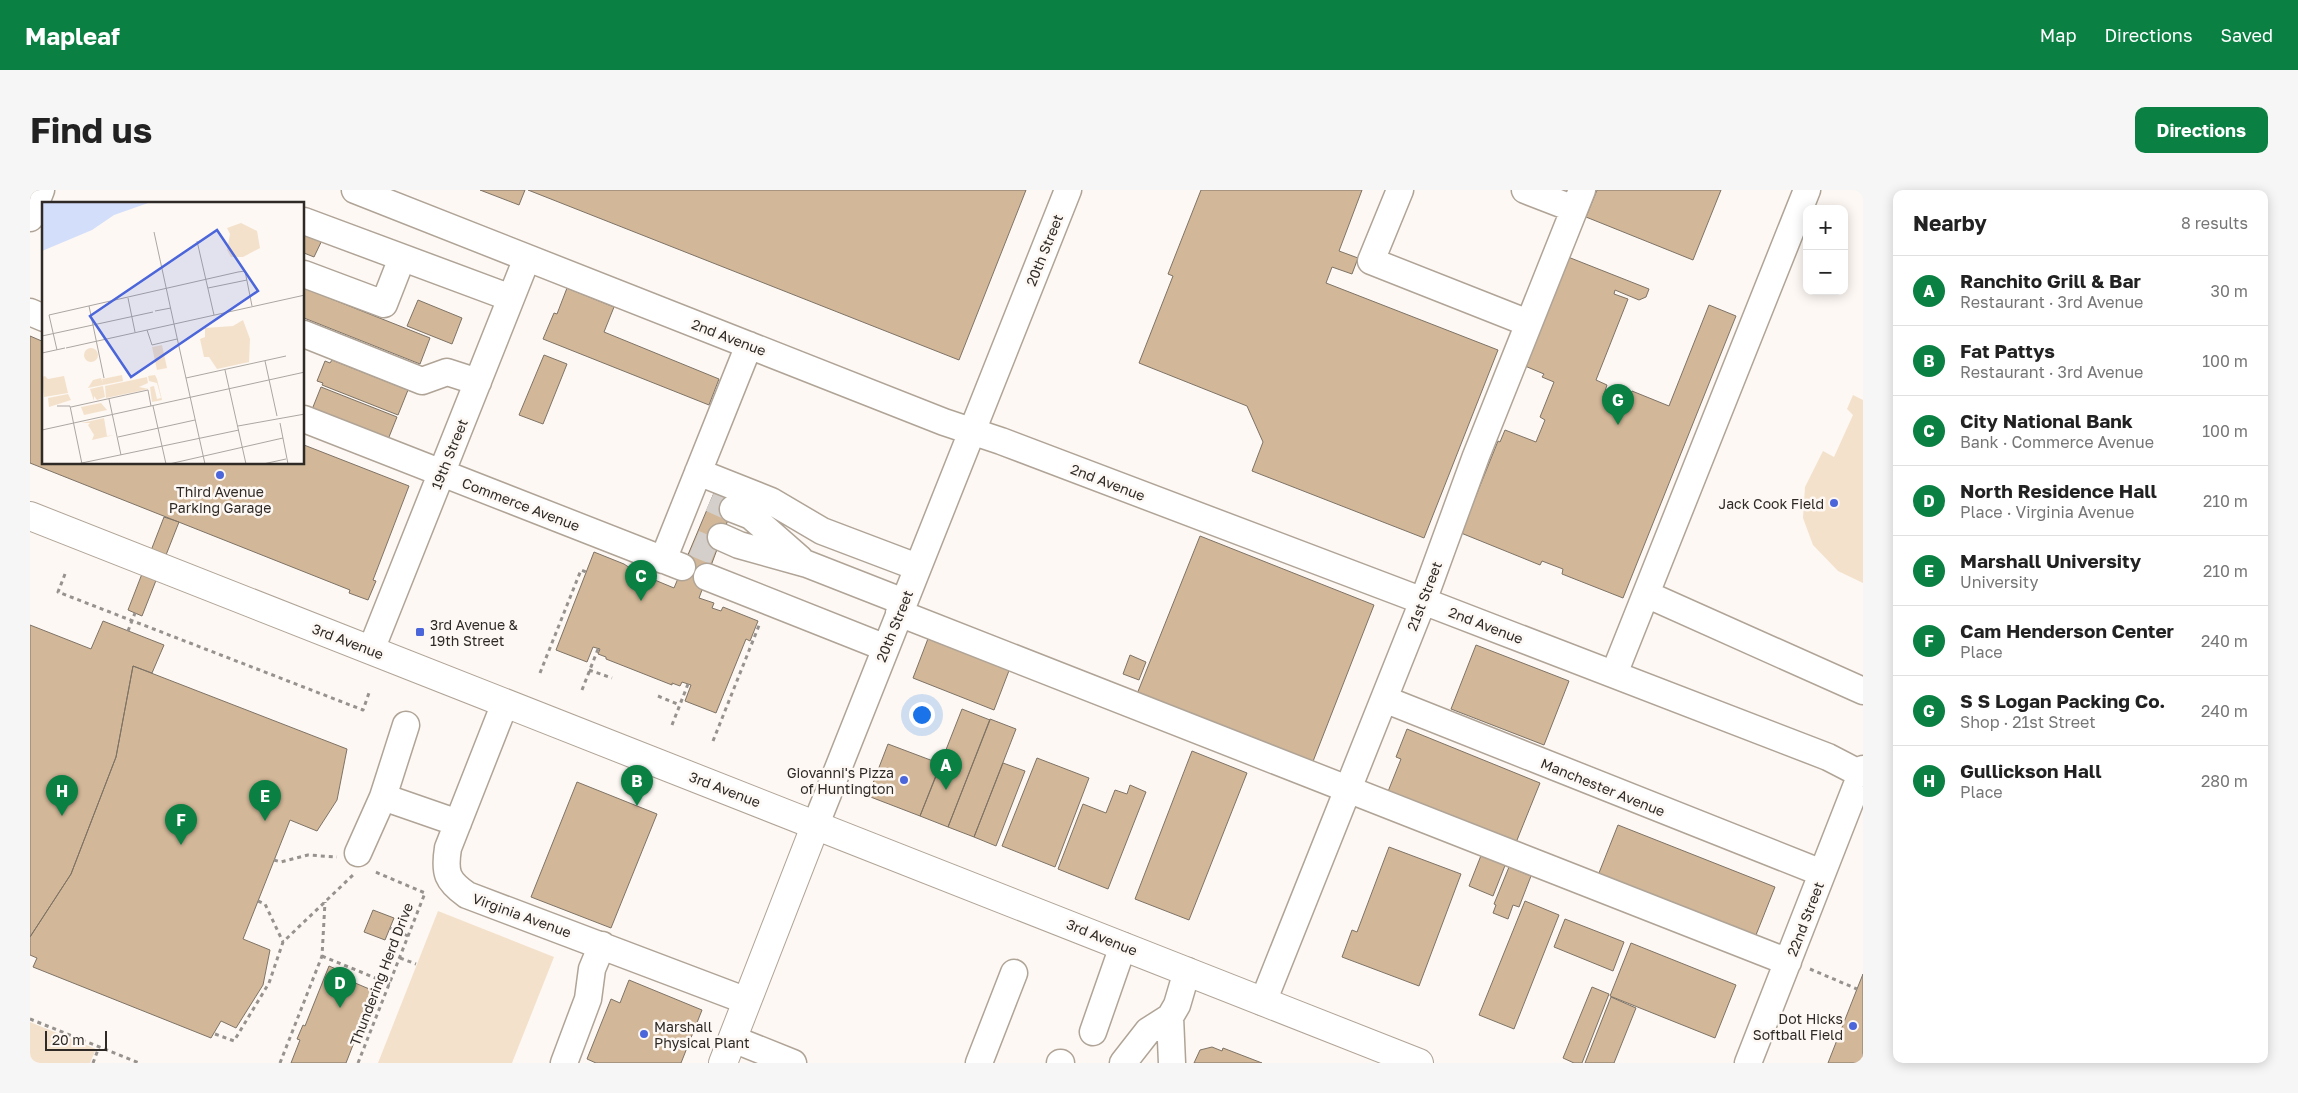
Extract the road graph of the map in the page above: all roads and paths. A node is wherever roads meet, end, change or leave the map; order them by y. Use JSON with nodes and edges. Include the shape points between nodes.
{"nodes":[{"id":1,"x":41,"y":190,"type":"edge"},
{"id":2,"x":355,"y":190,"type":"edge"},
{"id":3,"x":1068,"y":190,"type":"edge"},
{"id":4,"x":1400,"y":190,"type":"edge"},
{"id":5,"x":1525,"y":190,"type":"edge"},
{"id":6,"x":1807,"y":190,"type":"edge"},
{"id":7,"x":1578,"y":200,"type":"edge"},
{"id":8,"x":30,"y":218,"type":"edge"},
{"id":9,"x":305,"y":221,"type":"edge"},
{"id":10,"x":402,"y":258,"type":"junction"},
{"id":11,"x":526,"y":258,"type":"junction"},
{"id":12,"x":305,"y":274,"type":"edge"},
{"id":13,"x":511,"y":298,"type":"junction"},
{"id":14,"x":30,"y":312,"type":"edge"},
{"id":15,"x":42,"y":317,"type":"edge"},
{"id":16,"x":1528,"y":323,"type":"junction"},
{"id":17,"x":305,"y":334,"type":"edge"},
{"id":18,"x":749,"y":345,"type":"junction"},
{"id":19,"x":478,"y":382,"type":"junction"},
{"id":20,"x":305,"y":419,"type":"edge"},
{"id":21,"x":971,"y":432,"type":"junction"},
{"id":22,"x":442,"y":472,"type":"junction"},
{"id":23,"x":30,"y":516,"type":"edge"},
{"id":24,"x":702,"y":517,"type":"junction"},
{"id":25,"x":807,"y":564,"type":"junction"},
{"id":26,"x":917,"y":568,"type":"junction"},
{"id":27,"x":586,"y":572,"type":"dead end"},
{"id":28,"x":65,"y":574,"type":"dead end"},
{"id":29,"x":707,"y":577,"type":"tunnel mouth"},
{"id":30,"x":1646,"y":594,"type":"junction"},
{"id":31,"x":769,"y":601,"type":"junction"},
{"id":32,"x":1423,"y":601,"type":"junction"},
{"id":33,"x":902,"y":608,"type":"junction"},
{"id":34,"x":135,"y":613,"type":"dead end"},
{"id":35,"x":132,"y":620,"type":"junction"},
{"id":36,"x":128,"y":631,"type":"dead end"},
{"id":37,"x":598,"y":648,"type":"dead end"},
{"id":38,"x":886,"y":648,"type":"junction"},
{"id":39,"x":371,"y":650,"type":"junction"},
{"id":40,"x":589,"y":670,"type":"junction"},
{"id":41,"x":540,"y":673,"type":"dead end"},
{"id":42,"x":1614,"y":674,"type":"junction"},
{"id":43,"x":612,"y":678,"type":"dead end"},
{"id":44,"x":688,"y":684,"type":"dead end"},
{"id":45,"x":582,"y":690,"type":"dead end"},
{"id":46,"x":1863,"y":691,"type":"edge"},
{"id":47,"x":370,"y":693,"type":"dead end"},
{"id":48,"x":658,"y":696,"type":"dead end"},
{"id":49,"x":1384,"y":699,"type":"junction"},
{"id":50,"x":505,"y":703,"type":"junction"},
{"id":51,"x":680,"y":705,"type":"junction"},
{"id":52,"x":672,"y":725,"type":"dead end"},
{"id":53,"x":406,"y":726,"type":"dead end"},
{"id":54,"x":713,"y":741,"type":"dead end"},
{"id":55,"x":1862,"y":771,"type":"edge"},
{"id":56,"x":1347,"y":788,"type":"junction"},
{"id":57,"x":383,"y":797,"type":"junction"},
{"id":58,"x":458,"y":823,"type":"junction"},
{"id":59,"x":816,"y":824,"type":"junction"},
{"id":60,"x":274,"y":860,"type":"dead end"},
{"id":61,"x":356,"y":864,"type":"junction"},
{"id":62,"x":1822,"y":873,"type":"junction"},
{"id":63,"x":258,"y":901,"type":"dead end"},
{"id":64,"x":325,"y":902,"type":"junction"},
{"id":65,"x":390,"y":928,"type":"dead end"},
{"id":66,"x":408,"y":936,"type":"junction"},
{"id":67,"x":284,"y":942,"type":"junction"},
{"id":68,"x":602,"y":945,"type":"junction"},
{"id":69,"x":1123,"y":946,"type":"junction"},
{"id":70,"x":322,"y":956,"type":"junction"},
{"id":71,"x":400,"y":958,"type":"junction"},
{"id":72,"x":416,"y":964,"type":"dead end"},
{"id":73,"x":1796,"y":965,"type":"junction"},
{"id":74,"x":1187,"y":971,"type":"junction"},
{"id":75,"x":1014,"y":973,"type":"dead end"},
{"id":76,"x":390,"y":984,"type":"junction"},
{"id":77,"x":1857,"y":989,"type":"dead end"},
{"id":78,"x":748,"y":1001,"type":"junction"},
{"id":79,"x":1263,"y":1002,"type":"junction"},
{"id":80,"x":1170,"y":1017,"type":"junction"},
{"id":81,"x":30,"y":1019,"type":"edge"},
{"id":82,"x":1092,"y":1032,"type":"dead end"},
{"id":83,"x":214,"y":1034,"type":"dead end"},
{"id":84,"x":99,"y":1047,"type":"junction"},
{"id":85,"x":728,"y":1051,"type":"edge"},
{"id":86,"x":93,"y":1063,"type":"edge"},
{"id":87,"x":136,"y":1063,"type":"edge"},
{"id":88,"x":280,"y":1063,"type":"edge"},
{"id":89,"x":358,"y":1063,"type":"edge"},
{"id":90,"x":564,"y":1063,"type":"edge"},
{"id":91,"x":793,"y":1063,"type":"edge"},
{"id":92,"x":979,"y":1063,"type":"edge"},
{"id":93,"x":1123,"y":1063,"type":"edge"},
{"id":94,"x":1172,"y":1063,"type":"edge"},
{"id":95,"x":1419,"y":1063,"type":"edge"},
{"id":96,"x":1748,"y":1063,"type":"edge"}],
"edges":[{"from":1,"to":8,"type":"street"},
{"from":2,"to":11,"type":"street","name":"2nd Avenue"},
{"from":3,"to":21,"type":"street","name":"20th Street"},
{"from":4,"to":16,"type":"street","via":[[1371,261]]},
{"from":5,"to":7,"type":"street"},
{"from":6,"to":30,"type":"street"},
{"from":7,"to":16,"type":"street","name":"21st Street"},
{"from":9,"to":10,"type":"street"},
{"from":10,"to":12,"type":"street","via":[[384,304]]},
{"from":10,"to":13,"type":"street"},
{"from":11,"to":13,"type":"street","name":"19th Street"},
{"from":11,"to":18,"type":"street","name":"2nd Avenue"},
{"from":13,"to":19,"type":"street","name":"19th Street"},
{"from":14,"to":15,"type":"street"},
{"from":16,"to":32,"type":"street","name":"21st Street"},
{"from":17,"to":19,"type":"street","via":[[422,381],[447,372]]},
{"from":18,"to":21,"type":"street","name":"2nd Avenue"},
{"from":18,"to":24,"type":"street"},
{"from":19,"to":22,"type":"street","name":"19th Street"},
{"from":20,"to":22,"type":"street","name":"Commerce Avenue"},
{"from":21,"to":26,"type":"street","name":"20th Street"},
{"from":21,"to":32,"type":"street","name":"2nd Avenue"},
{"from":22,"to":24,"type":"street","name":"Commerce Avenue","via":[[672,563]]},
{"from":22,"to":39,"type":"street","name":"19th Street"},
{"from":23,"to":39,"type":"main road","name":"3rd Avenue"},
{"from":24,"to":25,"type":"street","via":[[751,516]]},
{"from":24,"to":25,"type":"street","via":[[733,559]]},
{"from":24,"to":26,"type":"street","via":[[771,500],[822,531]]},
{"from":25,"to":33,"type":"street"},
{"from":26,"to":33,"type":"street","name":"20th Street"},
{"from":27,"to":41,"type":"path","via":[[581,570]]},
{"from":28,"to":35,"type":"path","via":[[58,592]]},
{"from":29,"to":31,"type":"street"},
{"from":30,"to":42,"type":"street"},
{"from":30,"to":46,"type":"street"},
{"from":31,"to":38,"type":"street"},
{"from":31,"to":54,"type":"path"},
{"from":32,"to":42,"type":"street","name":"2nd Avenue"},
{"from":32,"to":49,"type":"street","name":"21st Street"},
{"from":33,"to":38,"type":"street","name":"20th Street"},
{"from":33,"to":56,"type":"street"},
{"from":34,"to":35,"type":"path"},
{"from":35,"to":36,"type":"path"},
{"from":35,"to":47,"type":"path","via":[[363,710]]},
{"from":37,"to":40,"type":"path"},
{"from":38,"to":59,"type":"street","name":"20th Street"},
{"from":39,"to":50,"type":"main road","name":"3rd Avenue"},
{"from":40,"to":43,"type":"path"},
{"from":40,"to":45,"type":"path"},
{"from":42,"to":55,"type":"street","name":"2nd Avenue"},
{"from":44,"to":51,"type":"path"},
{"from":48,"to":51,"type":"path"},
{"from":49,"to":56,"type":"street","name":"21st Street"},
{"from":49,"to":62,"type":"street","name":"Manchester Avenue"},
{"from":50,"to":58,"type":"street","name":"Virginia Avenue"},
{"from":50,"to":59,"type":"main road","name":"3rd Avenue"},
{"from":51,"to":52,"type":"path"},
{"from":53,"to":57,"type":"street"},
{"from":55,"to":62,"type":"street","name":"22nd Street"},
{"from":56,"to":73,"type":"street"},
{"from":56,"to":79,"type":"street","name":"21st Street"},
{"from":57,"to":58,"type":"street"},
{"from":57,"to":61,"type":"street"},
{"from":58,"to":68,"type":"street","name":"Virginia Avenue","via":[[446,862],[452,885],[467,895]]},
{"from":59,"to":69,"type":"main road","name":"3rd Avenue"},
{"from":59,"to":78,"type":"main road","name":"20th Street"},
{"from":60,"to":61,"type":"path","via":[[281,862],[308,854]]},
{"from":61,"to":64,"type":"path"},
{"from":61,"to":66,"type":"path","name":"Thundering Herd Drive","via":[[425,893]]},
{"from":62,"to":73,"type":"street","name":"22nd Street"},
{"from":63,"to":67,"type":"path","via":[[265,904]]},
{"from":64,"to":67,"type":"path"},
{"from":64,"to":70,"type":"path"},
{"from":65,"to":66,"type":"path"},
{"from":66,"to":71,"type":"path","name":"Thundering Herd Drive"},
{"from":67,"to":83,"type":"path","via":[[269,983],[234,1041]]},
{"from":68,"to":78,"type":"street","name":"Virginia Avenue"},
{"from":68,"to":90,"type":"street","via":[[592,969],[588,998]]},
{"from":69,"to":74,"type":"main road","name":"3rd Avenue"},
{"from":69,"to":82,"type":"street"},
{"from":70,"to":76,"type":"path"},
{"from":70,"to":88,"type":"path"},
{"from":71,"to":72,"type":"path"},
{"from":71,"to":76,"type":"path","name":"Thundering Herd Drive"},
{"from":73,"to":77,"type":"path"},
{"from":73,"to":96,"type":"street","name":"22nd Street"},
{"from":74,"to":79,"type":"main road","name":"3rd Avenue"},
{"from":74,"to":80,"type":"street"},
{"from":75,"to":92,"type":"street"},
{"from":76,"to":89,"type":"path","name":"Thundering Herd Drive"},
{"from":78,"to":85,"type":"main road","name":"20th Street"},
{"from":79,"to":95,"type":"main road","name":"3rd Avenue"},
{"from":80,"to":93,"type":"street","via":[[1148,1030]]},
{"from":80,"to":94,"type":"street"},
{"from":81,"to":84,"type":"path"},
{"from":84,"to":86,"type":"path"},
{"from":84,"to":87,"type":"path"},
{"from":85,"to":91,"type":"street"}]}
